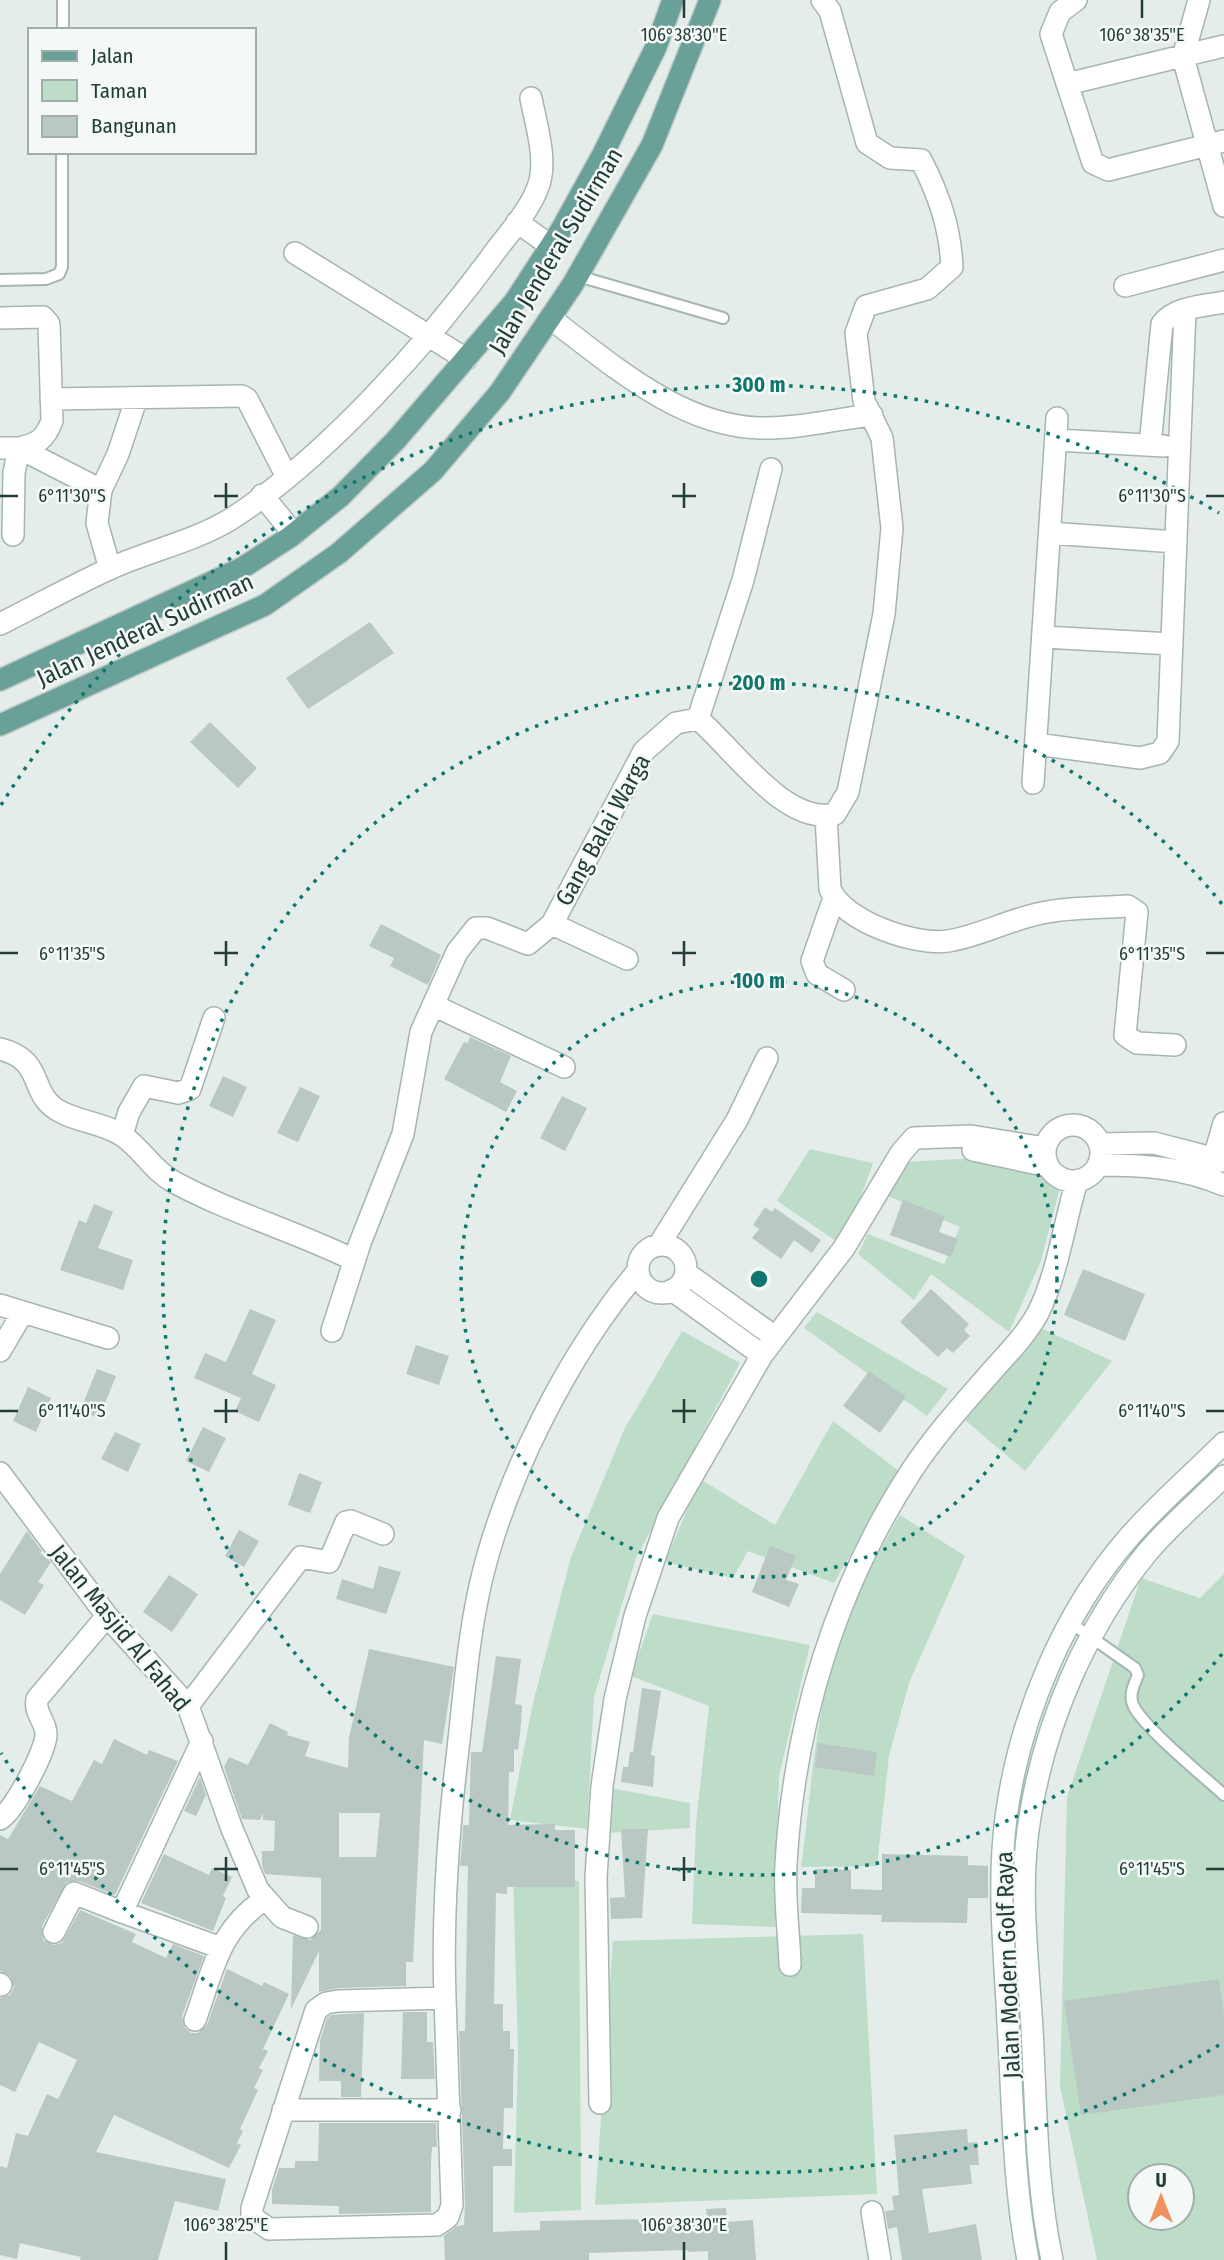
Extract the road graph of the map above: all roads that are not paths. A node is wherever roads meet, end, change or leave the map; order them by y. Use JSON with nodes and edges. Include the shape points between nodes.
{"nodes":[{"id":1,"x":63,"y":0,"type":"edge"},
{"id":2,"x":673,"y":0,"type":"edge"},
{"id":3,"x":710,"y":0,"type":"edge"},
{"id":4,"x":822,"y":0,"type":"edge"},
{"id":5,"x":1076,"y":0,"type":"edge"},
{"id":6,"x":1199,"y":0,"type":"edge"},
{"id":7,"x":63,"y":28,"type":"edge"},
{"id":8,"x":1224,"y":46,"type":"edge"},
{"id":9,"x":1183,"y":57,"type":"junction"},
{"id":10,"x":1067,"y":84,"type":"junction"},
{"id":11,"x":531,"y":99,"type":"dead end"},
{"id":12,"x":1216,"y":144,"type":"edge"},
{"id":13,"x":62,"y":154,"type":"edge"},
{"id":14,"x":1224,"y":206,"type":"edge"},
{"id":15,"x":517,"y":222,"type":"junction"},
{"id":16,"x":551,"y":247,"type":"junction"},
{"id":17,"x":295,"y":253,"type":"dead end"},
{"id":18,"x":1224,"y":260,"type":"edge"},
{"id":19,"x":578,"y":276,"type":"junction"},
{"id":20,"x":0,"y":280,"type":"edge"},
{"id":21,"x":1125,"y":286,"type":"dead end"},
{"id":22,"x":1224,"y":302,"type":"edge"},
{"id":23,"x":1185,"y":310,"type":"junction"},
{"id":24,"x":0,"y":318,"type":"edge"},
{"id":25,"x":550,"y":318,"type":"junction"},
{"id":26,"x":723,"y":318,"type":"dead end"},
{"id":27,"x":426,"y":337,"type":"junction"},
{"id":28,"x":466,"y":359,"type":"junction"},
{"id":29,"x":51,"y":399,"type":"junction"},
{"id":30,"x":136,"y":400,"type":"junction"},
{"id":31,"x":872,"y":415,"type":"junction"},
{"id":32,"x":1150,"y":445,"type":"junction"},
{"id":33,"x":1180,"y":447,"type":"junction"},
{"id":34,"x":10,"y":448,"type":"edge"},
{"id":35,"x":771,"y":469,"type":"dead end"},
{"id":36,"x":287,"y":477,"type":"junction"},
{"id":37,"x":101,"y":490,"type":"junction"},
{"id":38,"x":262,"y":495,"type":"junction"},
{"id":39,"x":1050,"y":533,"type":"junction"},
{"id":40,"x":294,"y":534,"type":"junction"},
{"id":41,"x":13,"y":535,"type":"dead end"},
{"id":42,"x":1176,"y":542,"type":"junction"},
{"id":43,"x":110,"y":569,"type":"junction"},
{"id":44,"x":0,"y":624,"type":"edge"},
{"id":45,"x":1044,"y":638,"type":"junction"},
{"id":46,"x":1171,"y":644,"type":"junction"},
{"id":47,"x":0,"y":680,"type":"edge"},
{"id":48,"x":698,"y":719,"type":"junction"},
{"id":49,"x":0,"y":725,"type":"edge"},
{"id":50,"x":1036,"y":744,"type":"junction"},
{"id":51,"x":1033,"y":783,"type":"dead end"},
{"id":52,"x":826,"y":816,"type":"junction"},
{"id":53,"x":834,"y":898,"type":"junction"},
{"id":54,"x":552,"y":923,"type":"junction"},
{"id":55,"x":628,"y":958,"type":"dead end"},
{"id":56,"x":844,"y":990,"type":"dead end"},
{"id":57,"x":433,"y":1005,"type":"junction"},
{"id":58,"x":214,"y":1018,"type":"dead end"},
{"id":59,"x":1175,"y":1045,"type":"dead end"},
{"id":60,"x":0,"y":1049,"type":"edge"},
{"id":61,"x":767,"y":1058,"type":"dead end"},
{"id":62,"x":564,"y":1067,"type":"dead end"},
{"id":63,"x":1224,"y":1123,"type":"edge"},
{"id":64,"x":122,"y":1135,"type":"junction"},
{"id":65,"x":1099,"y":1155,"type":"junction"},
{"id":66,"x":1047,"y":1157,"type":"junction"},
{"id":67,"x":1220,"y":1159,"type":"edge"},
{"id":68,"x":1077,"y":1181,"type":"junction"},
{"id":69,"x":1216,"y":1181,"type":"edge"},
{"id":70,"x":659,"y":1245,"type":"junction"},
{"id":71,"x":354,"y":1260,"type":"junction"},
{"id":72,"x":638,"y":1271,"type":"junction"},
{"id":73,"x":685,"y":1273,"type":"junction"},
{"id":74,"x":672,"y":1290,"type":"junction"},
{"id":75,"x":0,"y":1305,"type":"edge"},
{"id":76,"x":23,"y":1312,"type":"junction"},
{"id":77,"x":332,"y":1331,"type":"dead end"},
{"id":78,"x":775,"y":1337,"type":"junction"},
{"id":79,"x":108,"y":1338,"type":"dead end"},
{"id":80,"x":0,"y":1351,"type":"edge"},
{"id":81,"x":762,"y":1355,"type":"junction"},
{"id":82,"x":1224,"y":1443,"type":"edge"},
{"id":83,"x":0,"y":1473,"type":"edge"},
{"id":84,"x":1224,"y":1476,"type":"edge"},
{"id":85,"x":383,"y":1534,"type":"dead end"},
{"id":86,"x":107,"y":1616,"type":"junction"},
{"id":87,"x":1071,"y":1623,"type":"junction"},
{"id":88,"x":1091,"y":1637,"type":"junction"},
{"id":89,"x":188,"y":1706,"type":"junction"},
{"id":90,"x":202,"y":1741,"type":"junction"},
{"id":91,"x":1224,"y":1795,"type":"edge"},
{"id":92,"x":0,"y":1819,"type":"edge"},
{"id":93,"x":265,"y":1899,"type":"junction"},
{"id":94,"x":122,"y":1912,"type":"junction"},
{"id":95,"x":307,"y":1927,"type":"dead end"},
{"id":96,"x":54,"y":1932,"type":"dead end"},
{"id":97,"x":221,"y":1948,"type":"junction"},
{"id":98,"x":790,"y":1965,"type":"dead end"},
{"id":99,"x":445,"y":1998,"type":"junction"},
{"id":100,"x":195,"y":2020,"type":"dead end"},
{"id":101,"x":600,"y":2103,"type":"dead end"},
{"id":102,"x":283,"y":2110,"type":"junction"},
{"id":103,"x":450,"y":2110,"type":"junction"},
{"id":104,"x":872,"y":2212,"type":"dead end"},
{"id":105,"x":880,"y":2260,"type":"edge"},
{"id":106,"x":1028,"y":2260,"type":"edge"},
{"id":107,"x":1052,"y":2260,"type":"edge"}],
"edges":[{"from":1,"to":7,"type":"lane"},
{"from":2,"to":16,"type":"main road","name":"Jalan Jenderal Sudirman","via":[[656,47]]},
{"from":3,"to":19,"type":"main road","name":"Jalan Jenderal Sudirman","via":[[652,145]]},
{"from":4,"to":31,"type":"street","via":[[830,11],[867,143],[890,159],[921,160],[938,192],[951,235],[952,267],[927,289],[866,306],[856,333],[864,401]]},
{"from":5,"to":10,"type":"street","via":[[1060,12],[1051,34]]},
{"from":6,"to":9,"type":"street"},
{"from":8,"to":9,"type":"street"},
{"from":9,"to":10,"type":"street"},
{"from":9,"to":12,"type":"street"},
{"from":10,"to":12,"type":"street","via":[[1093,163],[1100,168],[1108,170]]},
{"from":11,"to":15,"type":"street","via":[[541,172],[538,188]]},
{"from":12,"to":14,"type":"street"},
{"from":13,"to":20,"type":"lane","via":[[59,274],[46,279]]},
{"from":15,"to":16,"type":"street"},
{"from":15,"to":27,"type":"street"},
{"from":16,"to":28,"type":"main road","name":"Jalan Jenderal Sudirman"},
{"from":17,"to":27,"type":"street"},
{"from":18,"to":21,"type":"street"},
{"from":19,"to":25,"type":"main road","name":"Jalan Jenderal Sudirman"},
{"from":19,"to":26,"type":"lane"},
{"from":22,"to":23,"type":"street"},
{"from":23,"to":32,"type":"street","via":[[1167,316],[1158,335]]},
{"from":23,"to":33,"type":"street"},
{"from":24,"to":29,"type":"street","via":[[48,319]]},
{"from":25,"to":31,"type":"street","via":[[611,364],[694,416],[760,428]]},
{"from":25,"to":49,"type":"main road","name":"Jalan Jenderal Sudirman","via":[[500,392],[433,471],[340,553],[265,605]]},
{"from":27,"to":28,"type":"street"},
{"from":27,"to":36,"type":"street"},
{"from":28,"to":40,"type":"main road","name":"Jalan Jenderal Sudirman","via":[[387,450]]},
{"from":29,"to":30,"type":"street"},
{"from":29,"to":34,"type":"street","via":[[52,421],[46,436],[35,445]]},
{"from":30,"to":36,"type":"street","via":[[234,396],[247,400]]},
{"from":30,"to":37,"type":"street"},
{"from":31,"to":52,"type":"street","via":[[882,438],[892,528],[884,614],[848,792],[835,814]]},
{"from":32,"to":33,"type":"street"},
{"from":32,"to":39,"type":"street","via":[[1057,429]]},
{"from":33,"to":42,"type":"street"},
{"from":34,"to":37,"type":"street"},
{"from":34,"to":41,"type":"street"},
{"from":35,"to":48,"type":"street","via":[[743,580]]},
{"from":36,"to":38,"type":"street"},
{"from":37,"to":43,"type":"street","via":[[97,523]]},
{"from":38,"to":40,"type":"street"},
{"from":38,"to":43,"type":"street","via":[[209,530]]},
{"from":39,"to":42,"type":"street"},
{"from":39,"to":45,"type":"street"},
{"from":40,"to":47,"type":"main road","name":"Jalan Jenderal Sudirman","via":[[242,568]]},
{"from":42,"to":46,"type":"street"},
{"from":43,"to":44,"type":"street"},
{"from":45,"to":46,"type":"street"},
{"from":45,"to":50,"type":"street"},
{"from":46,"to":50,"type":"street","via":[[1168,741],[1160,754],[1140,758]]},
{"from":48,"to":52,"type":"street","via":[[776,797],[799,810]]},
{"from":48,"to":54,"type":"street","name":"Gang Balai Warga","via":[[676,723],[644,751]]},
{"from":50,"to":51,"type":"street"},
{"from":52,"to":53,"type":"street"},
{"from":53,"to":56,"type":"street","via":[[812,961],[817,974]]},
{"from":53,"to":59,"type":"street","via":[[864,922],[900,935],[946,941],[1042,913],[1128,906],[1138,912],[1125,1035],[1136,1042]]},
{"from":54,"to":55,"type":"street"},
{"from":54,"to":57,"type":"street","name":"Gang Balai Warga","via":[[527,944],[476,928],[457,952]]},
{"from":57,"to":62,"type":"street"},
{"from":57,"to":71,"type":"street","name":"Gang Balai Warga","via":[[421,1032],[403,1133]]},
{"from":58,"to":64,"type":"street","via":[[190,1089],[177,1093],[144,1086]]},
{"from":60,"to":64,"type":"street","via":[[18,1054],[31,1065],[48,1104]]},
{"from":61,"to":70,"type":"street","via":[[737,1120]]},
{"from":63,"to":67,"type":"street"},
{"from":64,"to":71,"type":"street","via":[[174,1182]]},
{"from":65,"to":66,"type":"street","via":[[1086,1129],[1076,1125],[1056,1130]]},
{"from":65,"to":67,"type":"street","via":[[1154,1143]]},
{"from":65,"to":68,"type":"street","via":[[1093,1172]]},
{"from":65,"to":69,"type":"street"},
{"from":66,"to":68,"type":"street","via":[[1066,1180]]},
{"from":66,"to":78,"type":"street","via":[[974,1150],[901,1153],[844,1248]]},
{"from":67,"to":69,"type":"street"},
{"from":68,"to":98,"type":"street","via":[[1038,1313],[912,1470],[867,1547],[837,1615],[817,1677],[794,1781],[786,1867]]},
{"from":70,"to":72,"type":"street","via":[[643,1254]]},
{"from":70,"to":73,"type":"street","via":[[679,1252]]},
{"from":71,"to":77,"type":"street","name":"Gang Balai Warga"},
{"from":72,"to":74,"type":"street","via":[[650,1289]]},
{"from":72,"to":99,"type":"street","via":[[579,1351],[553,1396],[506,1503],[480,1586],[451,1808],[443,1936]]},
{"from":73,"to":74,"type":"street"},
{"from":73,"to":78,"type":"street"},
{"from":74,"to":81,"type":"street"},
{"from":75,"to":76,"type":"street"},
{"from":76,"to":79,"type":"street"},
{"from":76,"to":80,"type":"street"},
{"from":78,"to":81,"type":"street"},
{"from":81,"to":101,"type":"street","via":[[668,1518],[635,1616],[615,1699],[602,1786],[596,1877]]},
{"from":82,"to":87,"type":"street","name":"Jalan Modern Golf Raya","via":[[1129,1537]]},
{"from":83,"to":86,"type":"street","name":"Jalan Masjid Al Fahad"},
{"from":84,"to":88,"type":"street","name":"Jalan Modern Golf Raya","via":[[1147,1553]]},
{"from":85,"to":89,"type":"street","via":[[348,1521],[329,1562],[300,1558]]},
{"from":86,"to":89,"type":"street","name":"Jalan Masjid Al Fahad"},
{"from":86,"to":92,"type":"street","via":[[37,1699],[35,1708],[46,1734],[43,1746],[13,1809]]},
{"from":87,"to":88,"type":"lane"},
{"from":87,"to":106,"type":"street","name":"Jalan Modern Golf Raya","via":[[1050,1662],[1022,1742],[1006,1818],[1002,1900],[1015,2178]]},
{"from":88,"to":91,"type":"lane","via":[[1135,1668],[1133,1706]]},
{"from":88,"to":107,"type":"street","name":"Jalan Modern Golf Raya","via":[[1045,1746],[1029,1819],[1025,1898],[1034,2082]]},
{"from":89,"to":90,"type":"street","name":"Jalan Masjid Al Fahad"},
{"from":90,"to":93,"type":"street","name":"Jalan Masjid Al Fahad","via":[[232,1829]]},
{"from":90,"to":94,"type":"street"},
{"from":93,"to":95,"type":"street","name":"Jalan Masjid Al Fahad","via":[[282,1917]]},
{"from":93,"to":97,"type":"street","via":[[247,1910]]},
{"from":94,"to":96,"type":"street","via":[[74,1893]]},
{"from":94,"to":97,"type":"street"},
{"from":97,"to":100,"type":"street"},
{"from":99,"to":102,"type":"street","via":[[326,2003],[316,2010]]},
{"from":99,"to":103,"type":"street"},
{"from":102,"to":103,"type":"street"},
{"from":102,"to":103,"type":"street","via":[[252,2208],[252,2217],[269,2229],[438,2225],[448,2217],[452,2205]]},
{"from":104,"to":105,"type":"street"}]}
